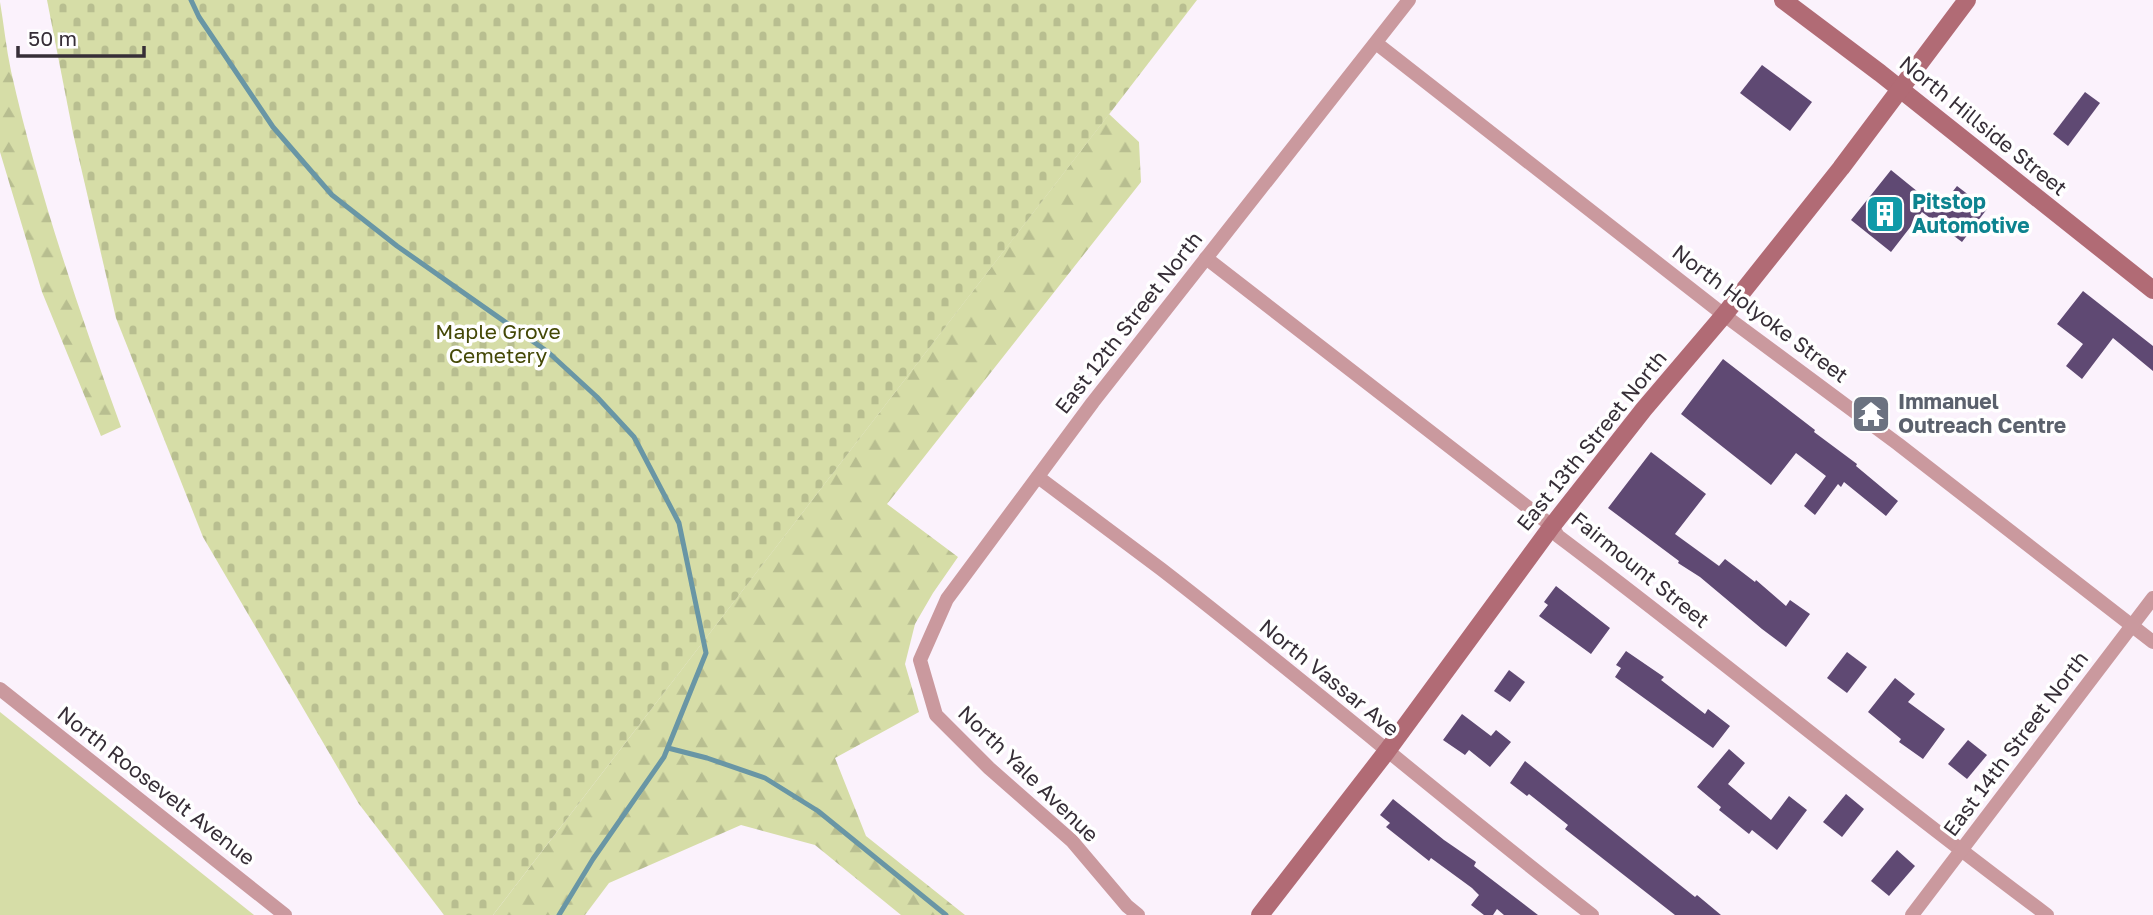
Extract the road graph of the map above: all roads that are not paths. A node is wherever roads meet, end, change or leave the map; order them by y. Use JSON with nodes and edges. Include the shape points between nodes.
{"nodes":[{"id":1,"x":1409,"y":0,"type":"edge"},
{"id":2,"x":1783,"y":0,"type":"edge"},
{"id":3,"x":1967,"y":0,"type":"edge"},
{"id":4,"x":1376,"y":43,"type":"junction"},
{"id":5,"x":1900,"y":88,"type":"junction"},
{"id":6,"x":1206,"y":258,"type":"junction"},
{"id":7,"x":2153,"y":290,"type":"edge"},
{"id":8,"x":1724,"y":315,"type":"junction"},
{"id":9,"x":1038,"y":477,"type":"junction"},
{"id":10,"x":1552,"y":526,"type":"junction"},
{"id":11,"x":2153,"y":598,"type":"edge"},
{"id":12,"x":2132,"y":626,"type":"junction"},
{"id":13,"x":2153,"y":642,"type":"edge"},
{"id":14,"x":928,"y":688,"type":"joint"},
{"id":15,"x":0,"y":689,"type":"edge"},
{"id":16,"x":1387,"y":751,"type":"junction"},
{"id":17,"x":1962,"y":850,"type":"junction"},
{"id":18,"x":285,"y":915,"type":"edge"},
{"id":19,"x":1138,"y":915,"type":"edge"},
{"id":20,"x":1260,"y":915,"type":"edge"},
{"id":21,"x":1592,"y":915,"type":"edge"},
{"id":22,"x":1912,"y":915,"type":"edge"},
{"id":23,"x":2047,"y":915,"type":"edge"}],
"edges":[{"from":1,"to":4,"type":"street","name":"East 12th Street North"},
{"from":2,"to":5,"type":"main road","name":"North Hillside Street"},
{"from":3,"to":5,"type":"main road","name":"East 13th Street North"},
{"from":4,"to":6,"type":"street","name":"East 12th Street North"},
{"from":4,"to":8,"type":"street","name":"North Holyoke Street"},
{"from":5,"to":7,"type":"main road","name":"North Hillside Street"},
{"from":5,"to":8,"type":"main road","name":"East 13th Street North"},
{"from":6,"to":9,"type":"street","name":"East 12th Street North"},
{"from":6,"to":10,"type":"street","name":"Fairmount Street"},
{"from":8,"to":10,"type":"main road","name":"East 13th Street North"},
{"from":8,"to":12,"type":"street","name":"North Holyoke Street"},
{"from":9,"to":14,"type":"street","name":"East 12th Street North","via":[[947,598],[920,660]]},
{"from":9,"to":16,"type":"street","name":"North Vassar Ave","via":[[1161,569]]},
{"from":10,"to":16,"type":"main road","name":"East 13th Street North"},
{"from":10,"to":17,"type":"street","name":"Fairmount Street","via":[[1558,536]]},
{"from":11,"to":12,"type":"street","name":"East 14th Street North"},
{"from":12,"to":13,"type":"street","name":"North Holyoke Street"},
{"from":12,"to":17,"type":"street","name":"East 14th Street North"},
{"from":14,"to":19,"type":"street","name":"North Yale Avenue","via":[[936,715],[1072,841]]},
{"from":15,"to":18,"type":"street","name":"North Roosevelt Avenue"},
{"from":16,"to":20,"type":"main road","name":"East 13th Street North"},
{"from":16,"to":21,"type":"street","name":"North Vassar Ave"},
{"from":17,"to":22,"type":"street","name":"East 14th Street North"},
{"from":17,"to":23,"type":"street","name":"Fairmount Street"}]}
